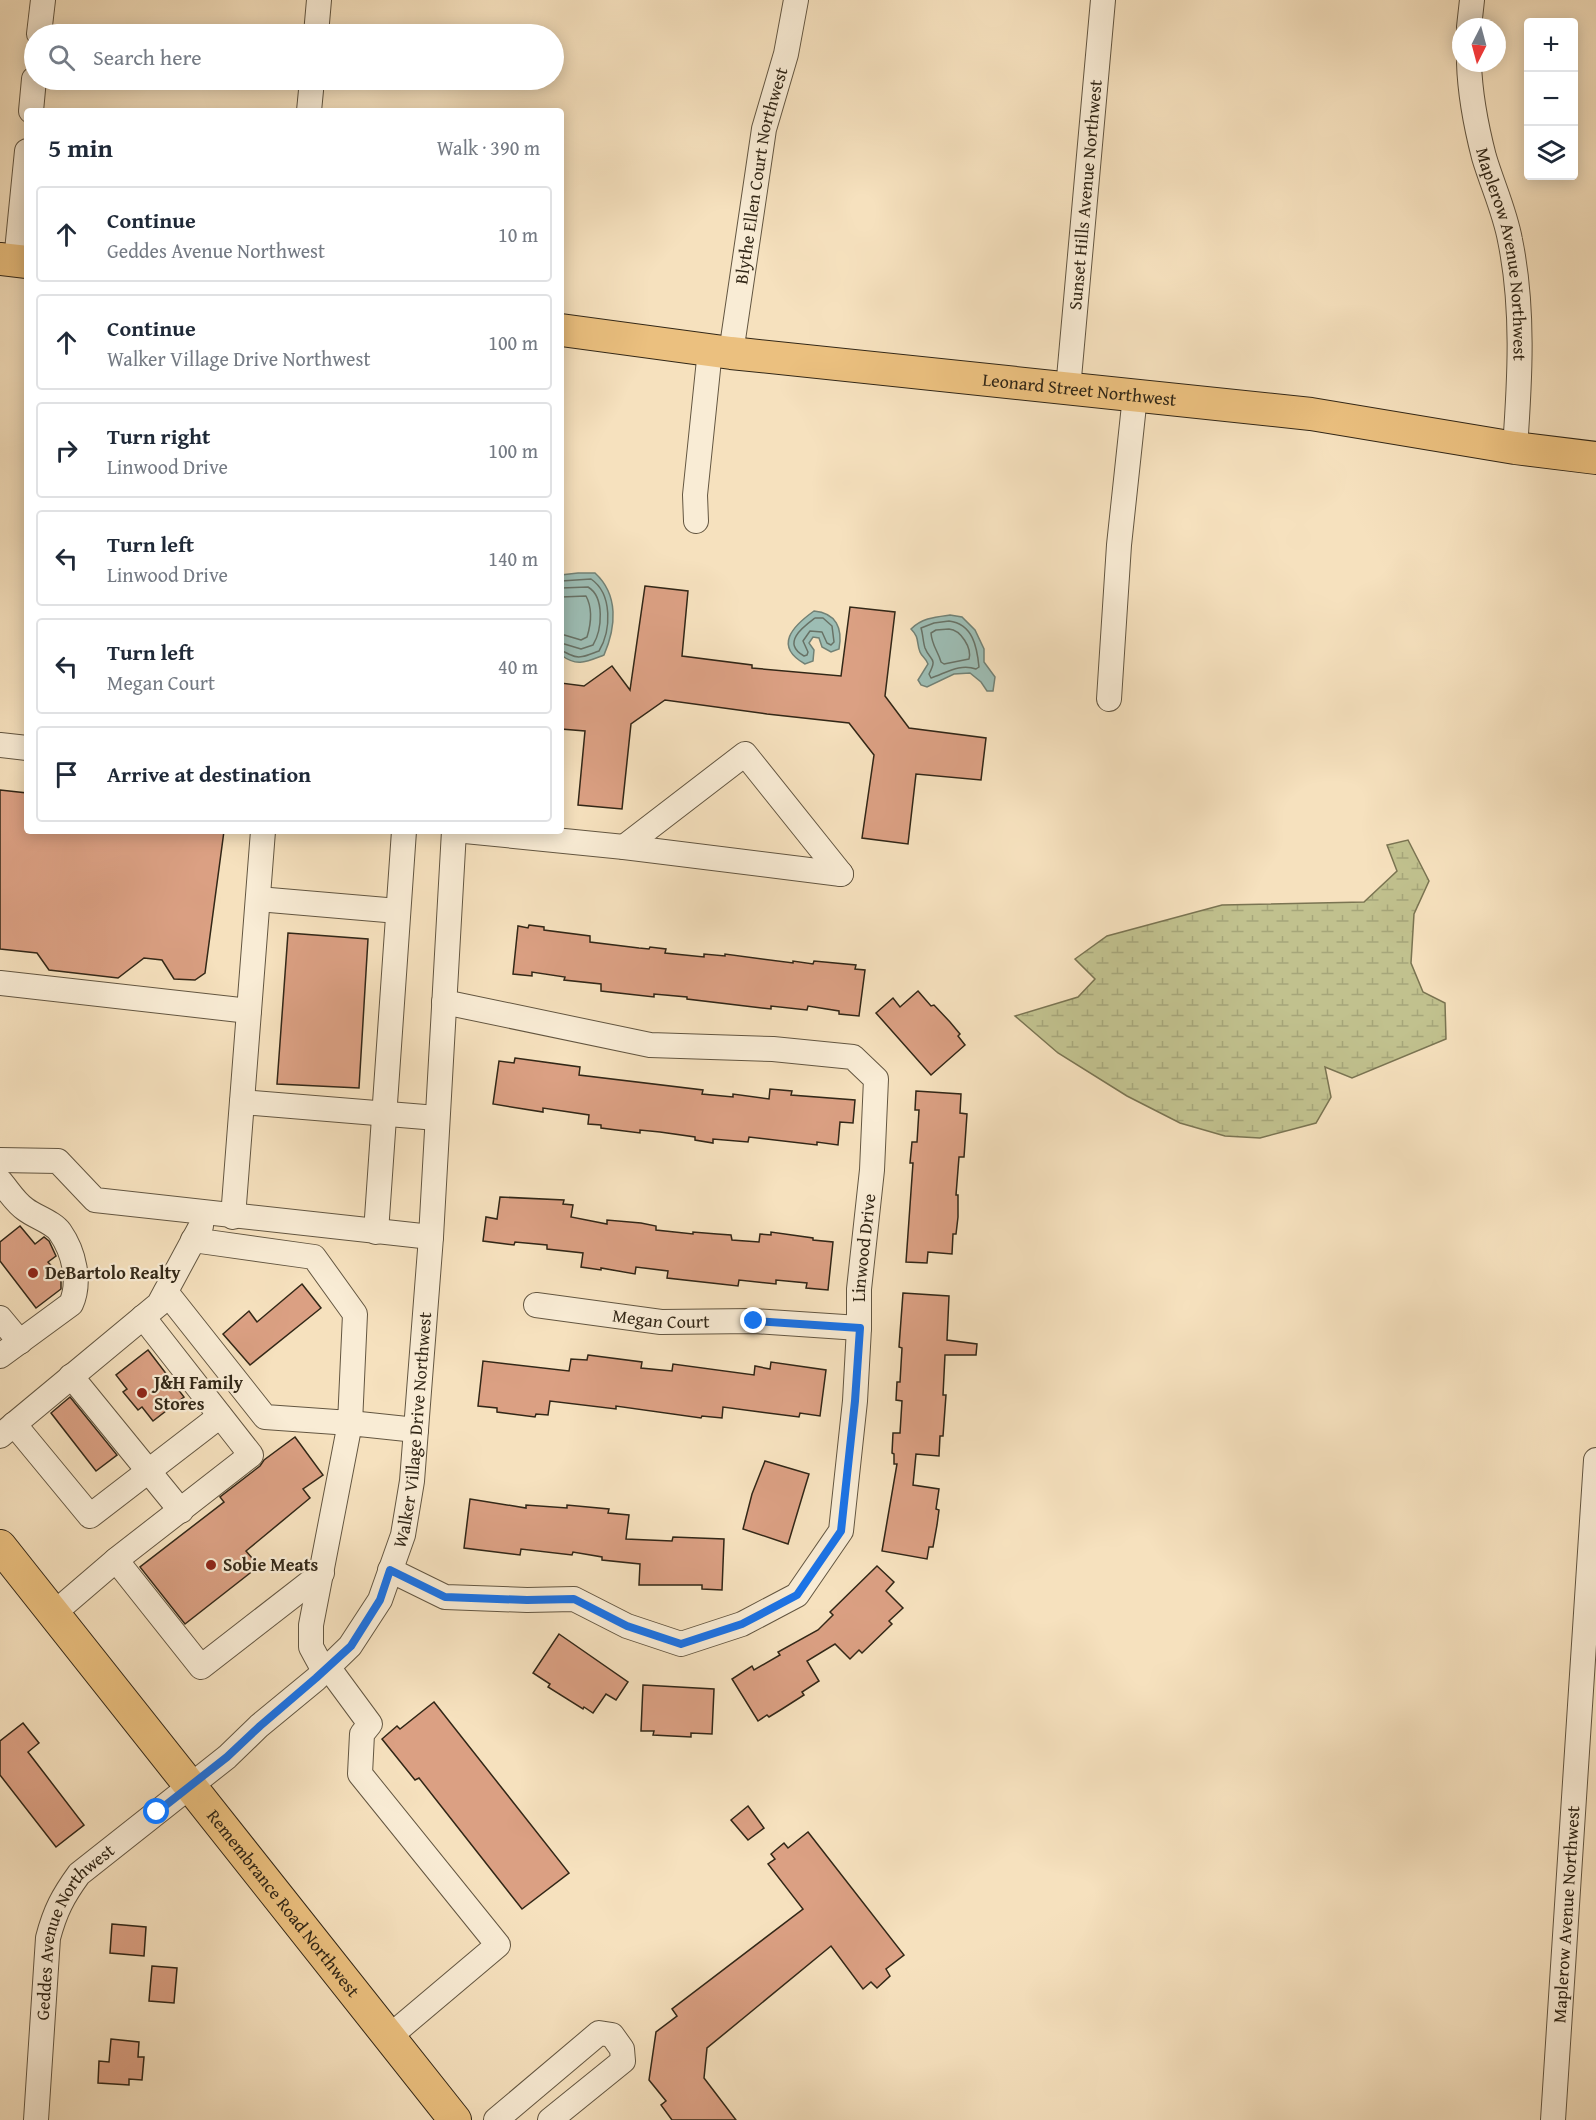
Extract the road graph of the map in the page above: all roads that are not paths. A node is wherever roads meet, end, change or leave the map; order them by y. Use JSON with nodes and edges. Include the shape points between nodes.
{"nodes":[{"id":1,"x":43,"y":0,"type":"edge"},
{"id":2,"x":319,"y":0,"type":"edge"},
{"id":3,"x":796,"y":0,"type":"edge"},
{"id":4,"x":1103,"y":0,"type":"edge"},
{"id":5,"x":1472,"y":0,"type":"edge"},
{"id":6,"x":1470,"y":18,"type":"edge"},
{"id":7,"x":40,"y":24,"type":"edge"},
{"id":8,"x":317,"y":24,"type":"edge"},
{"id":9,"x":1470,"y":72,"type":"edge"},
{"id":10,"x":33,"y":90,"type":"edge"},
{"id":11,"x":311,"y":90,"type":"edge"},
{"id":12,"x":31,"y":108,"type":"edge"},
{"id":13,"x":309,"y":108,"type":"edge"},
{"id":14,"x":24,"y":176,"type":"edge"},
{"id":15,"x":14,"y":261,"type":"edge"},
{"id":16,"x":564,"y":330,"type":"edge"},
{"id":17,"x":721,"y":352,"type":"junction"},
{"id":18,"x":1068,"y":389,"type":"junction"},
{"id":19,"x":1135,"y":396,"type":"junction"},
{"id":20,"x":1515,"y":448,"type":"junction"},
{"id":21,"x":1596,"y":458,"type":"edge"},
{"id":22,"x":696,"y":522,"type":"dead end"},
{"id":23,"x":1109,"y":699,"type":"dead end"},
{"id":24,"x":0,"y":745,"type":"edge"},
{"id":25,"x":24,"y":748,"type":"edge"},
{"id":26,"x":263,"y":834,"type":"edge"},
{"id":27,"x":404,"y":834,"type":"edge"},
{"id":28,"x":454,"y":834,"type":"edge"},
{"id":29,"x":495,"y":834,"type":"edge"},
{"id":30,"x":624,"y":847,"type":"junction"},
{"id":31,"x":258,"y":899,"type":"junction"},
{"id":32,"x":398,"y":911,"type":"junction"},
{"id":33,"x":0,"y":983,"type":"edge"},
{"id":34,"x":444,"y":1002,"type":"junction"},
{"id":35,"x":249,"y":1011,"type":"junction"},
{"id":36,"x":242,"y":1102,"type":"junction"},
{"id":37,"x":384,"y":1114,"type":"junction"},
{"id":38,"x":438,"y":1118,"type":"junction"},
{"id":39,"x":0,"y":1160,"type":"edge"},
{"id":40,"x":0,"y":1181,"type":"edge"},
{"id":41,"x":208,"y":1213,"type":"junction"},
{"id":42,"x":233,"y":1217,"type":"junction"},
{"id":43,"x":376,"y":1232,"type":"junction"},
{"id":44,"x":431,"y":1237,"type":"junction"},
{"id":45,"x":193,"y":1240,"type":"junction"},
{"id":46,"x":166,"y":1292,"type":"junction"},
{"id":47,"x":536,"y":1305,"type":"dead end"},
{"id":48,"x":143,"y":1317,"type":"junction"},
{"id":49,"x":0,"y":1318,"type":"edge"},
{"id":50,"x":860,"y":1328,"type":"junction"},
{"id":51,"x":20,"y":1342,"type":"junction"},
{"id":52,"x":0,"y":1356,"type":"edge"},
{"id":53,"x":71,"y":1376,"type":"junction"},
{"id":54,"x":220,"y":1416,"type":"junction"},
{"id":55,"x":350,"y":1423,"type":"junction"},
{"id":56,"x":7,"y":1430,"type":"edge"},
{"id":57,"x":416,"y":1430,"type":"junction"},
{"id":58,"x":1596,"y":1460,"type":"edge"},
{"id":59,"x":148,"y":1470,"type":"junction"},
{"id":60,"x":181,"y":1511,"type":"junction"},
{"id":61,"x":0,"y":1546,"type":"edge"},
{"id":62,"x":116,"y":1560,"type":"junction"},
{"id":63,"x":390,"y":1570,"type":"junction"},
{"id":64,"x":322,"y":1573,"type":"junction"},
{"id":65,"x":53,"y":1614,"type":"junction"},
{"id":66,"x":326,"y":1669,"type":"junction"},
{"id":67,"x":190,"y":1787,"type":"junction"},
{"id":68,"x":389,"y":2037,"type":"junction"},
{"id":69,"x":536,"y":2087,"type":"junction"},
{"id":70,"x":554,"y":2117,"type":"edge"},
{"id":71,"x":36,"y":2120,"type":"edge"},
{"id":72,"x":455,"y":2120,"type":"edge"},
{"id":73,"x":496,"y":2120,"type":"edge"},
{"id":74,"x":1553,"y":2120,"type":"edge"}],
"edges":[{"from":1,"to":7,"type":"street"},
{"from":2,"to":8,"type":"street"},
{"from":3,"to":17,"type":"street","name":"Blythe Ellen Court Northwest","via":[[786,54],[764,129]]},
{"from":4,"to":18,"type":"street","name":"Sunset Hills Avenue Northwest"},
{"from":5,"to":6,"type":"street"},
{"from":9,"to":20,"type":"street","name":"Maplerow Avenue Northwest","via":[[1471,99],[1484,156],[1510,236],[1517,280],[1520,328]]},
{"from":10,"to":12,"type":"street"},
{"from":11,"to":13,"type":"street"},
{"from":14,"to":15,"type":"street"},
{"from":16,"to":17,"type":"main road","name":"Leonard Street Northwest"},
{"from":17,"to":18,"type":"main road","name":"Leonard Street Northwest"},
{"from":17,"to":22,"type":"street","name":"Blythe Ellen Court Northwest","via":[[695,495]]},
{"from":18,"to":19,"type":"main road","name":"Leonard Street Northwest"},
{"from":19,"to":20,"type":"main road","name":"Leonard Street Northwest","via":[[1311,414]]},
{"from":19,"to":23,"type":"street","via":[[1119,545]]},
{"from":20,"to":21,"type":"main road","name":"Leonard Street Northwest"},
{"from":24,"to":25,"type":"street"},
{"from":26,"to":31,"type":"street"},
{"from":27,"to":32,"type":"street"},
{"from":28,"to":34,"type":"street","name":"Walker Village Drive Northwest"},
{"from":29,"to":30,"type":"street"},
{"from":30,"to":30,"type":"street","via":[[635,848],[841,874],[745,754]]},
{"from":31,"to":32,"type":"street"},
{"from":31,"to":35,"type":"street"},
{"from":32,"to":37,"type":"street"},
{"from":33,"to":35,"type":"street"},
{"from":34,"to":38,"type":"street","name":"Walker Village Drive Northwest"},
{"from":34,"to":50,"type":"street","name":"Linwood Drive","via":[[650,1046],[773,1048],[853,1057],[876,1079],[872,1170],[859,1289]]},
{"from":35,"to":36,"type":"street"},
{"from":36,"to":37,"type":"street"},
{"from":36,"to":42,"type":"street"},
{"from":37,"to":38,"type":"street"},
{"from":37,"to":43,"type":"street"},
{"from":38,"to":44,"type":"street","name":"Walker Village Drive Northwest"},
{"from":39,"to":41,"type":"street","via":[[58,1161],[95,1200]]},
{"from":40,"to":51,"type":"street","via":[[22,1208],[59,1230],[74,1266],[75,1295],[71,1304]]},
{"from":41,"to":42,"type":"street"},
{"from":41,"to":45,"type":"street"},
{"from":42,"to":43,"type":"street"},
{"from":43,"to":44,"type":"street"},
{"from":44,"to":57,"type":"street","name":"Walker Village Drive Northwest"},
{"from":45,"to":46,"type":"street"},
{"from":45,"to":55,"type":"street","via":[[314,1257],[354,1314]]},
{"from":46,"to":48,"type":"street"},
{"from":46,"to":55,"type":"street","via":[[265,1417]]},
{"from":47,"to":50,"type":"street","name":"Megan Court","via":[[661,1322],[754,1321]]},
{"from":48,"to":53,"type":"street"},
{"from":48,"to":54,"type":"street"},
{"from":49,"to":51,"type":"street"},
{"from":50,"to":63,"type":"street","name":"Linwood Drive","via":[[841,1531],[797,1595],[742,1624],[681,1644],[627,1626],[574,1599],[445,1597]]},
{"from":51,"to":52,"type":"street"},
{"from":53,"to":56,"type":"street"},
{"from":53,"to":59,"type":"street"},
{"from":54,"to":59,"type":"street"},
{"from":54,"to":60,"type":"street","via":[[251,1455]]},
{"from":55,"to":57,"type":"street"},
{"from":55,"to":64,"type":"street"},
{"from":56,"to":59,"type":"street","via":[[90,1516]]},
{"from":57,"to":63,"type":"street","name":"Walker Village Drive Northwest","via":[[403,1534]]},
{"from":58,"to":74,"type":"street","name":"Maplerow Avenue Northwest"},
{"from":59,"to":60,"type":"street"},
{"from":60,"to":62,"type":"street"},
{"from":61,"to":65,"type":"main road","name":"Remembrance Road Northwest"},
{"from":62,"to":64,"type":"street","via":[[201,1667]]},
{"from":62,"to":65,"type":"street"},
{"from":63,"to":66,"type":"street","name":"Walker Village Drive Northwest","via":[[380,1600],[351,1646]]},
{"from":64,"to":66,"type":"street","via":[[310,1647]]},
{"from":65,"to":67,"type":"main road","name":"Remembrance Road Northwest"},
{"from":66,"to":67,"type":"street","name":"Walker Village Drive Northwest"},
{"from":66,"to":68,"type":"street","via":[[370,1724],[362,1734],[360,1774],[498,1945]]},
{"from":67,"to":68,"type":"main road","name":"Remembrance Road Northwest"},
{"from":67,"to":71,"type":"street","name":"Geddes Avenue Northwest","via":[[79,1874],[53,1918],[48,1938]]},
{"from":68,"to":72,"type":"main road","name":"Remembrance Road Northwest"},
{"from":69,"to":70,"type":"street"},
{"from":69,"to":70,"type":"street","via":[[599,2032],[612,2036],[622,2049],[623,2061]]},
{"from":69,"to":73,"type":"street"}]}
